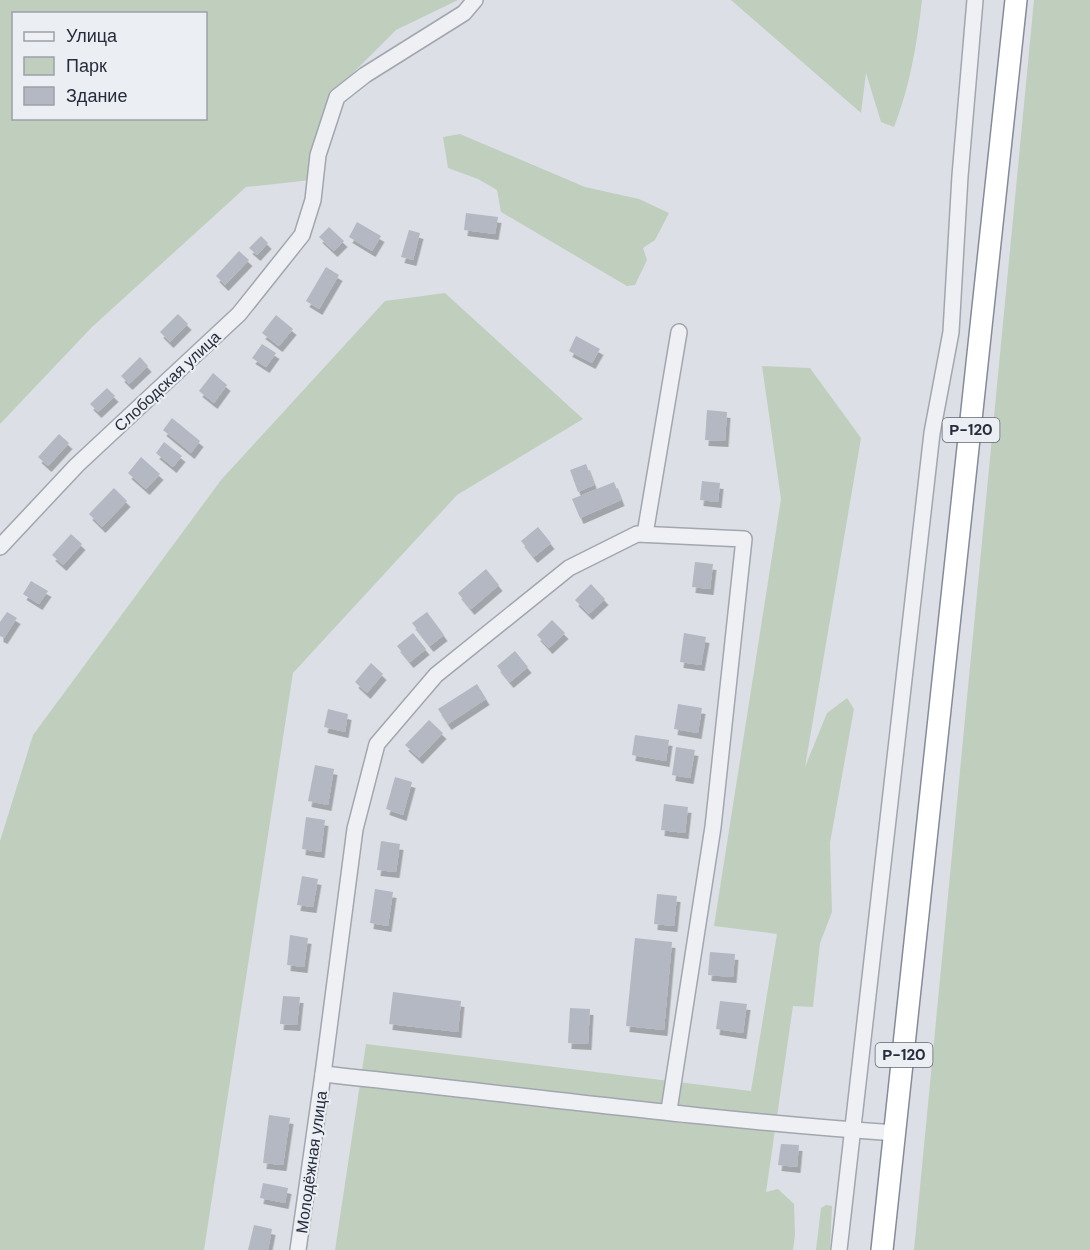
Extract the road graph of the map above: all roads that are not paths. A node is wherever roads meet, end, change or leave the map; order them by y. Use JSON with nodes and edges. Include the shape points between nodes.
{"nodes":[{"id":1,"x":475,"y":0,"type":"edge"},
{"id":2,"x":975,"y":0,"type":"edge"},
{"id":3,"x":1016,"y":0,"type":"edge"},
{"id":4,"x":679,"y":332,"type":"dead end"},
{"id":5,"x":645,"y":534,"type":"junction"},
{"id":6,"x":0,"y":547,"type":"edge"},
{"id":7,"x":323,"y":1074,"type":"junction"},
{"id":8,"x":669,"y":1110,"type":"junction"},
{"id":9,"x":852,"y":1130,"type":"junction"},
{"id":10,"x":896,"y":1133,"type":"junction"},
{"id":11,"x":298,"y":1250,"type":"edge"},
{"id":12,"x":839,"y":1250,"type":"edge"},
{"id":13,"x":882,"y":1250,"type":"edge"}],
"edges":[{"from":1,"to":6,"type":"street","name":"Слободская улица","via":[[464,13],[365,75],[337,98],[318,155],[313,200],[302,235],[239,314],[77,465]]},
{"from":2,"to":9,"type":"street","via":[[951,332],[932,433]]},
{"from":3,"to":10,"type":"highway","number":"Р-120"},
{"from":4,"to":5,"type":"street"},
{"from":5,"to":7,"type":"street","name":"Молодёжная улица","via":[[637,534],[569,568],[436,675],[378,744],[355,829]]},
{"from":5,"to":8,"type":"street","via":[[744,539],[713,827]]},
{"from":7,"to":8,"type":"street"},
{"from":7,"to":11,"type":"street","name":"Молодёжная улица"},
{"from":8,"to":9,"type":"street"},
{"from":9,"to":10,"type":"street"},
{"from":9,"to":12,"type":"street"},
{"from":10,"to":13,"type":"highway","number":"Р-120"}]}
